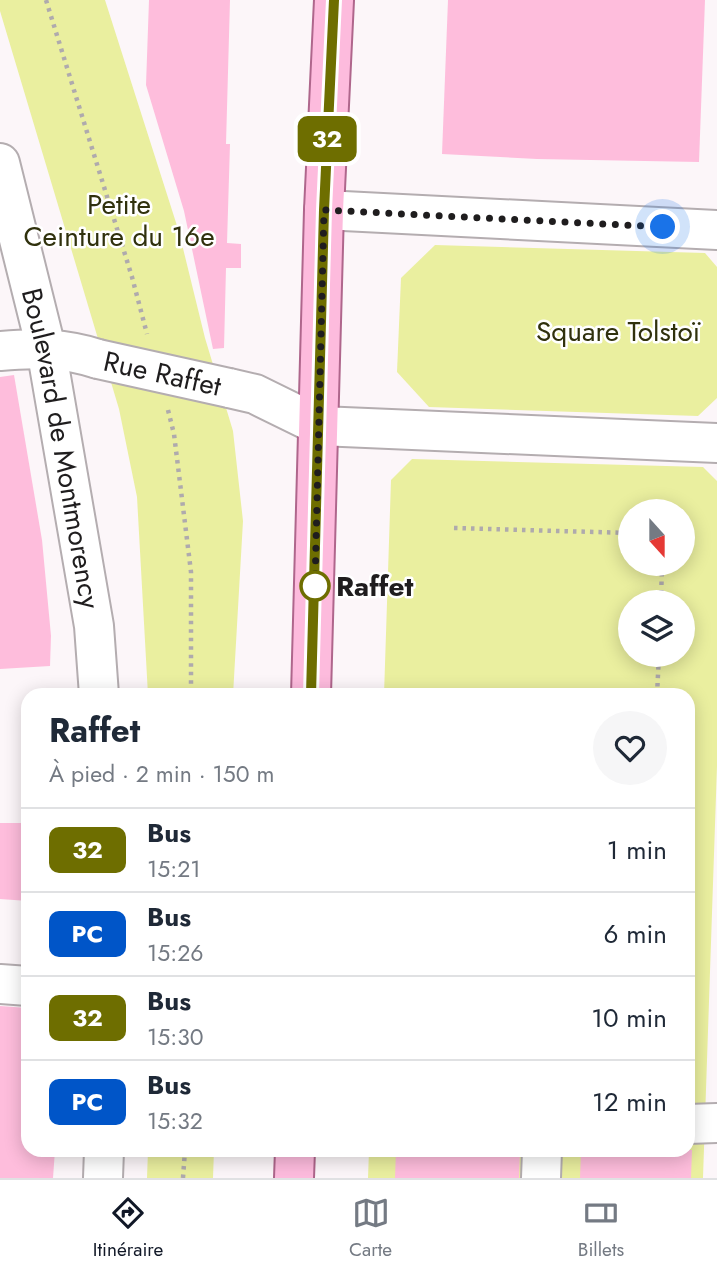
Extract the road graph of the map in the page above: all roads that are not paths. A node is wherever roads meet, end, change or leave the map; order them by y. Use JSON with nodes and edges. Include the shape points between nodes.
{"nodes":[{"id":1,"x":334,"y":0,"type":"edge"},
{"id":2,"x":0,"y":163,"type":"edge"},
{"id":3,"x":324,"y":210,"type":"junction"},
{"id":4,"x":717,"y":230,"type":"edge"},
{"id":5,"x":46,"y":348,"type":"junction"},
{"id":6,"x":0,"y":351,"type":"edge"},
{"id":7,"x":320,"y":426,"type":"junction"},
{"id":8,"x":717,"y":443,"type":"edge"},
{"id":9,"x":98,"y":688,"type":"edge"},
{"id":10,"x":311,"y":688,"type":"edge"},
{"id":11,"x":0,"y":984,"type":"edge"},
{"id":12,"x":21,"y":986,"type":"edge"},
{"id":13,"x":717,"y":1123,"type":"edge"},
{"id":14,"x":695,"y":1124,"type":"edge"},
{"id":15,"x":104,"y":1157,"type":"edge"},
{"id":16,"x":295,"y":1157,"type":"edge"},
{"id":17,"x":542,"y":1157,"type":"edge"},
{"id":18,"x":103,"y":1178,"type":"edge"},
{"id":19,"x":294,"y":1178,"type":"edge"},
{"id":20,"x":541,"y":1178,"type":"edge"}],
"edges":[{"from":1,"to":3,"type":"main road"},
{"from":2,"to":5,"type":"street","name":"Boulevard de Montmorency"},
{"from":3,"to":4,"type":"street"},
{"from":3,"to":7,"type":"main road"},
{"from":5,"to":6,"type":"street","name":"Rue Raffet"},
{"from":5,"to":7,"type":"street","name":"Rue Raffet","bridge":true,"via":[[255,394]]},
{"from":5,"to":9,"type":"street","name":"Boulevard de Montmorency","via":[[94,626]]},
{"from":7,"to":8,"type":"street"},
{"from":7,"to":10,"type":"main road"},
{"from":11,"to":12,"type":"street"},
{"from":13,"to":14,"type":"street"},
{"from":15,"to":18,"type":"street"},
{"from":16,"to":19,"type":"main road"},
{"from":17,"to":20,"type":"street"}]}
